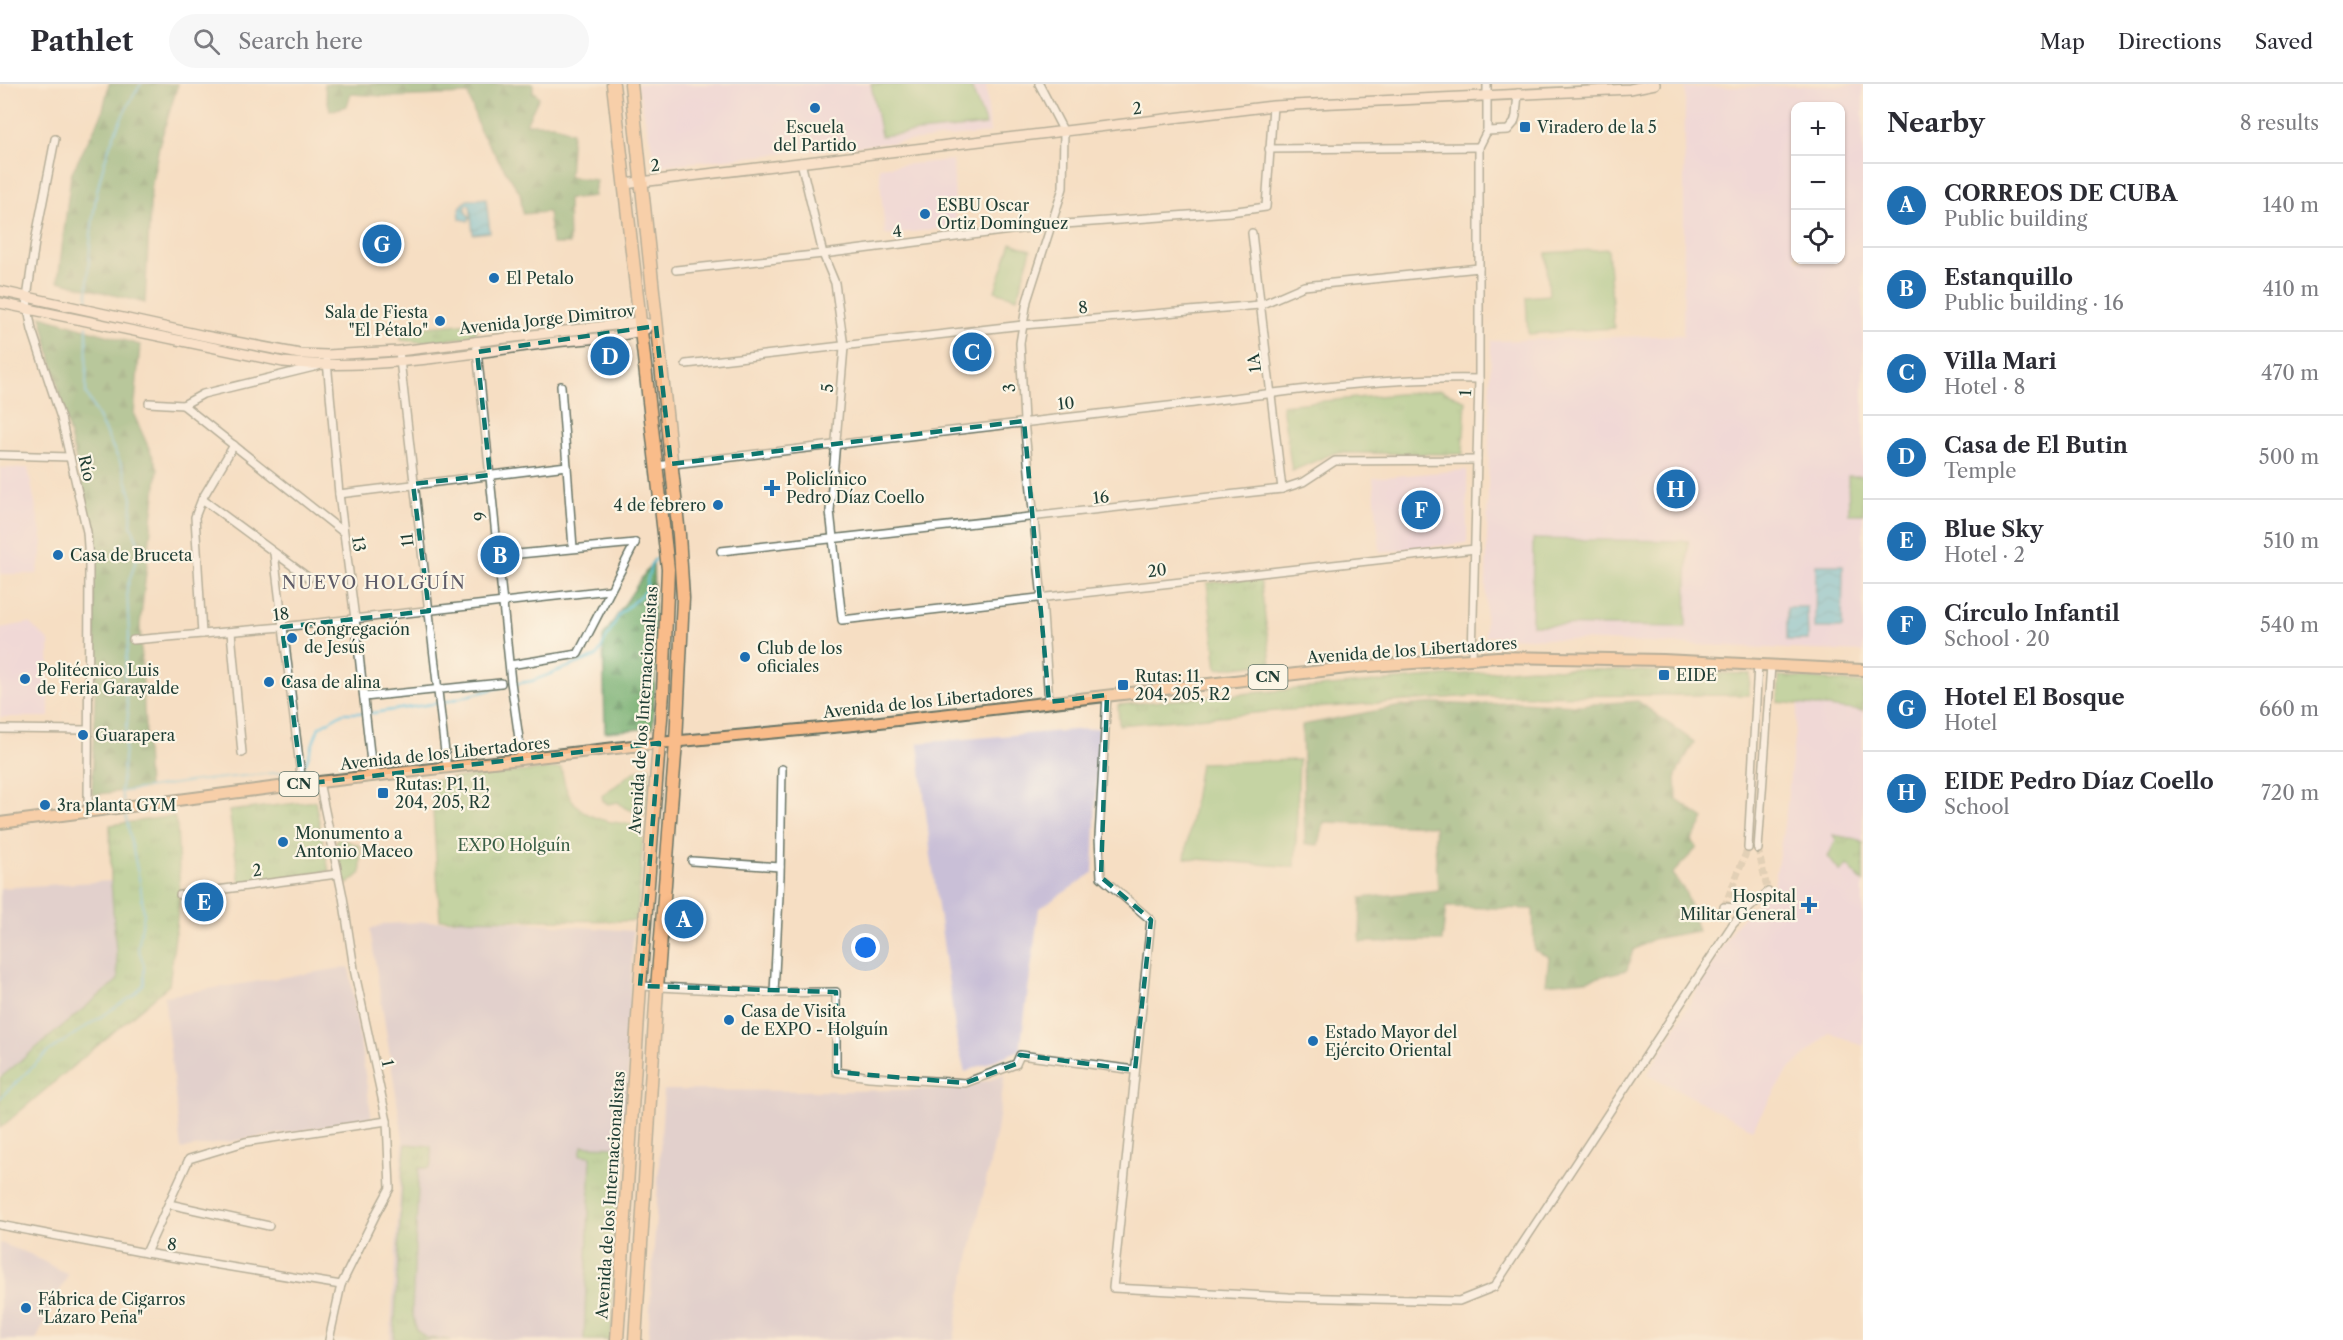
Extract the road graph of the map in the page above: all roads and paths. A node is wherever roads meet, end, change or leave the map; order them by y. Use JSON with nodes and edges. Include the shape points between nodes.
{"nodes":[{"id":1,"x":613,"y":84,"type":"edge"},
{"id":2,"x":631,"y":84,"type":"edge"},
{"id":3,"x":1039,"y":84,"type":"edge"},
{"id":4,"x":1487,"y":84,"type":"edge"},
{"id":5,"x":1655,"y":84,"type":"edge"},
{"id":6,"x":1518,"y":93,"type":"junction"},
{"id":7,"x":1487,"y":95,"type":"junction"},
{"id":8,"x":1273,"y":106,"type":"junction"},
{"id":9,"x":1487,"y":131,"type":"junction"},
{"id":10,"x":1064,"y":132,"type":"junction"},
{"id":11,"x":55,"y":139,"type":"dead end"},
{"id":12,"x":1479,"y":147,"type":"junction"},
{"id":13,"x":1269,"y":149,"type":"junction"},
{"id":14,"x":801,"y":162,"type":"junction"},
{"id":15,"x":642,"y":181,"type":"junction"},
{"id":16,"x":624,"y":184,"type":"junction"},
{"id":17,"x":1051,"y":225,"type":"junction"},
{"id":18,"x":1252,"y":234,"type":"dead end"},
{"id":19,"x":824,"y":254,"type":"junction"},
{"id":20,"x":1479,"y":268,"type":"junction"},
{"id":21,"x":676,"y":270,"type":"dead end"},
{"id":22,"x":0,"y":291,"type":"edge"},
{"id":23,"x":0,"y":303,"type":"edge"},
{"id":24,"x":27,"y":303,"type":"junction"},
{"id":25,"x":1260,"y":305,"type":"junction"},
{"id":26,"x":1023,"y":325,"type":"junction"},
{"id":27,"x":656,"y":326,"type":"junction"},
{"id":28,"x":640,"y":327,"type":"junction"},
{"id":29,"x":476,"y":341,"type":"junction"},
{"id":30,"x":844,"y":347,"type":"junction"},
{"id":31,"x":477,"y":352,"type":"junction"},
{"id":32,"x":399,"y":356,"type":"junction"},
{"id":33,"x":327,"y":360,"type":"junction"},
{"id":34,"x":686,"y":364,"type":"dead end"},
{"id":35,"x":1479,"y":379,"type":"junction"},
{"id":36,"x":561,"y":386,"type":"dead end"},
{"id":37,"x":1271,"y":394,"type":"junction"},
{"id":38,"x":150,"y":403,"type":"dead end"},
{"id":39,"x":183,"y":405,"type":"junction"},
{"id":40,"x":1024,"y":421,"type":"junction"},
{"id":41,"x":836,"y":443,"type":"junction"},
{"id":42,"x":234,"y":445,"type":"junction"},
{"id":43,"x":0,"y":455,"type":"edge"},
{"id":44,"x":70,"y":457,"type":"junction"},
{"id":45,"x":1477,"y":460,"type":"junction"},
{"id":46,"x":671,"y":464,"type":"junction"},
{"id":47,"x":567,"y":466,"type":"junction"},
{"id":48,"x":656,"y":466,"type":"junction"},
{"id":49,"x":490,"y":475,"type":"junction"},
{"id":50,"x":414,"y":484,"type":"junction"},
{"id":51,"x":1282,"y":489,"type":"junction"},
{"id":52,"x":339,"y":494,"type":"junction"},
{"id":53,"x":202,"y":500,"type":"junction"},
{"id":54,"x":1034,"y":517,"type":"junction"},
{"id":55,"x":344,"y":532,"type":"junction"},
{"id":56,"x":833,"y":539,"type":"junction"},
{"id":57,"x":573,"y":548,"type":"junction"},
{"id":58,"x":1475,"y":549,"type":"junction"},
{"id":59,"x":721,"y":551,"type":"dead end"},
{"id":60,"x":274,"y":553,"type":"junction"},
{"id":61,"x":497,"y":556,"type":"junction"},
{"id":62,"x":309,"y":578,"type":"dead end"},
{"id":63,"x":609,"y":590,"type":"junction"},
{"id":64,"x":1042,"y":599,"type":"junction"},
{"id":65,"x":502,"y":602,"type":"junction"},
{"id":66,"x":429,"y":611,"type":"junction"},
{"id":67,"x":356,"y":619,"type":"junction"},
{"id":68,"x":842,"y":620,"type":"joint"},
{"id":69,"x":282,"y":627,"type":"junction"},
{"id":70,"x":231,"y":632,"type":"junction"},
{"id":71,"x":202,"y":634,"type":"junction"},
{"id":72,"x":133,"y":640,"type":"dead end"},
{"id":73,"x":1473,"y":658,"type":"junction"},
{"id":74,"x":1758,"y":664,"type":"junction"},
{"id":75,"x":510,"y":665,"type":"junction"},
{"id":76,"x":1771,"y":665,"type":"junction"},
{"id":77,"x":1863,"y":670,"type":"edge"},
{"id":78,"x":501,"y":682,"type":"dead end"},
{"id":79,"x":438,"y":689,"type":"junction"},
{"id":80,"x":1107,"y":695,"type":"junction"},
{"id":81,"x":364,"y":697,"type":"junction"},
{"id":82,"x":1049,"y":702,"type":"junction"},
{"id":83,"x":0,"y":729,"type":"edge"},
{"id":84,"x":88,"y":730,"type":"junction"},
{"id":85,"x":676,"y":742,"type":"junction"},
{"id":86,"x":659,"y":743,"type":"junction"},
{"id":87,"x":242,"y":753,"type":"dead end"},
{"id":88,"x":522,"y":760,"type":"junction"},
{"id":89,"x":446,"y":761,"type":"dead end"},
{"id":90,"x":782,"y":769,"type":"dead end"},
{"id":91,"x":372,"y":771,"type":"dead end"},
{"id":92,"x":319,"y":782,"type":"junction"},
{"id":93,"x":302,"y":784,"type":"junction"},
{"id":94,"x":88,"y":811,"type":"junction"},
{"id":95,"x":0,"y":824,"type":"edge"},
{"id":96,"x":1748,"y":848,"type":"tunnel mouth"},
{"id":97,"x":1758,"y":849,"type":"tunnel mouth"},
{"id":98,"x":692,"y":861,"type":"dead end"},
{"id":99,"x":780,"y":867,"type":"junction"},
{"id":100,"x":337,"y":874,"type":"junction"},
{"id":101,"x":1768,"y":892,"type":"dead end"},
{"id":102,"x":180,"y":895,"type":"dead end"},
{"id":103,"x":1724,"y":908,"type":"dead end"},
{"id":104,"x":1748,"y":909,"type":"junction"},
{"id":105,"x":640,"y":986,"type":"junction"},
{"id":106,"x":657,"y":988,"type":"junction"},
{"id":107,"x":774,"y":993,"type":"junction"},
{"id":108,"x":1136,"y":1070,"type":"junction"},
{"id":109,"x":387,"y":1121,"type":"junction"},
{"id":110,"x":169,"y":1204,"type":"junction"},
{"id":111,"x":0,"y":1225,"type":"edge"},
{"id":112,"x":269,"y":1226,"type":"dead end"},
{"id":113,"x":146,"y":1253,"type":"junction"},
{"id":114,"x":341,"y":1285,"type":"junction"},
{"id":115,"x":329,"y":1340,"type":"edge"},
{"id":116,"x":617,"y":1340,"type":"edge"},
{"id":117,"x":634,"y":1340,"type":"edge"}],
"edges":[{"from":1,"to":16,"type":"highway","name":"Avenida de los Internacionalistas"},
{"from":2,"to":15,"type":"highway","name":"Avenida de los Internacionalistas"},
{"from":3,"to":10,"type":"street","name":"3"},
{"from":4,"to":7,"type":"street","name":"1"},
{"from":5,"to":6,"type":"street","name":"2","via":[[1630,89]]},
{"from":6,"to":7,"type":"street","name":"2"},
{"from":6,"to":9,"type":"street","via":[[1514,123],[1508,130]]},
{"from":7,"to":8,"type":"street","name":"2"},
{"from":7,"to":9,"type":"street","name":"1"},
{"from":8,"to":10,"type":"street","name":"2"},
{"from":8,"to":13,"type":"street"},
{"from":9,"to":12,"type":"street","name":"1"},
{"from":10,"to":14,"type":"street","name":"2"},
{"from":10,"to":17,"type":"street","name":"3","via":[[1063,188]]},
{"from":11,"to":24,"type":"street","name":"Río"},
{"from":12,"to":13,"type":"street"},
{"from":12,"to":20,"type":"street","name":"1"},
{"from":13,"to":17,"type":"street","name":"4","via":[[1266,207]]},
{"from":14,"to":15,"type":"street","name":"2"},
{"from":14,"to":19,"type":"street","name":"5"},
{"from":15,"to":16,"type":"street","name":"2"},
{"from":15,"to":27,"type":"highway","name":"Avenida de los Internacionalistas"},
{"from":16,"to":28,"type":"highway","name":"Avenida de los Internacionalistas"},
{"from":17,"to":19,"type":"street","name":"4"},
{"from":17,"to":26,"type":"street","name":"3"},
{"from":18,"to":25,"type":"street","name":"1A"},
{"from":19,"to":21,"type":"street","name":"4"},
{"from":19,"to":30,"type":"street","name":"5","via":[[835,283]]},
{"from":20,"to":25,"type":"street","name":"8","via":[[1304,286]]},
{"from":20,"to":35,"type":"street","name":"1"},
{"from":22,"to":24,"type":"street","name":"Avenida Jorge Dimitrov"},
{"from":23,"to":24,"type":"street","name":"Avenida Jorge Dimitrov"},
{"from":24,"to":33,"type":"street","name":"Avenida Jorge Dimitrov","via":[[283,362]]},
{"from":24,"to":44,"type":"street","name":"Río"},
{"from":25,"to":26,"type":"street","name":"8"},
{"from":25,"to":37,"type":"street","name":"1A"},
{"from":26,"to":30,"type":"street","name":"8"},
{"from":26,"to":40,"type":"street","name":"3","via":[[1020,343]]},
{"from":27,"to":28,"type":"street","name":"Avenida Jorge Dimitrov"},
{"from":27,"to":46,"type":"highway","name":"Avenida de los Internacionalistas"},
{"from":28,"to":29,"type":"street","name":"Avenida Jorge Dimitrov"},
{"from":28,"to":31,"type":"street","name":"Avenida Jorge Dimitrov"},
{"from":28,"to":48,"type":"highway","name":"Avenida de los Internacionalistas"},
{"from":29,"to":31,"type":"street","name":"9"},
{"from":29,"to":32,"type":"street","name":"Avenida Jorge Dimitrov"},
{"from":30,"to":34,"type":"street","name":"8"},
{"from":30,"to":41,"type":"street","name":"5"},
{"from":31,"to":32,"type":"street","name":"Avenida Jorge Dimitrov"},
{"from":31,"to":49,"type":"street","name":"9"},
{"from":32,"to":33,"type":"street","name":"Avenida Jorge Dimitrov"},
{"from":32,"to":50,"type":"street","name":"11"},
{"from":33,"to":39,"type":"street","via":[[203,394]]},
{"from":33,"to":52,"type":"street","name":"13"},
{"from":35,"to":37,"type":"street","name":"10","via":[[1431,378]]},
{"from":35,"to":45,"type":"street","name":"1"},
{"from":36,"to":47,"type":"street"},
{"from":37,"to":40,"type":"street","name":"10"},
{"from":37,"to":51,"type":"street","name":"1A"},
{"from":38,"to":39,"type":"street"},
{"from":39,"to":42,"type":"street"},
{"from":40,"to":41,"type":"street","name":"10"},
{"from":40,"to":54,"type":"street","name":"3"},
{"from":41,"to":46,"type":"street","name":"10"},
{"from":41,"to":56,"type":"street","name":"5","via":[[830,511]]},
{"from":42,"to":53,"type":"street"},
{"from":42,"to":55,"type":"street"},
{"from":43,"to":44,"type":"street"},
{"from":44,"to":84,"type":"street","name":"Río","via":[[88,541]]},
{"from":45,"to":51,"type":"street","name":"16","via":[[1335,461],[1303,482]]},
{"from":45,"to":58,"type":"street","name":"1"},
{"from":46,"to":48,"type":"street","name":"10"},
{"from":46,"to":85,"type":"highway","name":"Avenida de los Internacionalistas","via":[[683,598]]},
{"from":47,"to":49,"type":"street"},
{"from":47,"to":57,"type":"street"},
{"from":48,"to":86,"type":"highway","name":"Avenida de los Internacionalistas","via":[[668,569]]},
{"from":49,"to":50,"type":"street"},
{"from":49,"to":61,"type":"street","name":"9"},
{"from":50,"to":52,"type":"street"},
{"from":50,"to":66,"type":"street","name":"11"},
{"from":51,"to":54,"type":"street","name":"16"},
{"from":52,"to":55,"type":"street","name":"13"},
{"from":53,"to":60,"type":"street"},
{"from":53,"to":71,"type":"street","via":[[195,522]]},
{"from":54,"to":56,"type":"street","name":"16"},
{"from":54,"to":64,"type":"street","name":"3"},
{"from":55,"to":67,"type":"street","name":"13"},
{"from":56,"to":59,"type":"street","name":"16"},
{"from":56,"to":68,"type":"street","name":"5"},
{"from":57,"to":61,"type":"street"},
{"from":57,"to":63,"type":"street","via":[[635,543]]},
{"from":58,"to":64,"type":"street","name":"20"},
{"from":58,"to":73,"type":"street","name":"1"},
{"from":60,"to":62,"type":"street"},
{"from":60,"to":69,"type":"street"},
{"from":61,"to":65,"type":"street","name":"9"},
{"from":63,"to":65,"type":"street","name":"18"},
{"from":63,"to":75,"type":"street","via":[[575,655]]},
{"from":64,"to":68,"type":"street","name":"20"},
{"from":64,"to":82,"type":"street","name":"3"},
{"from":65,"to":66,"type":"street","name":"18"},
{"from":65,"to":75,"type":"street","name":"9"},
{"from":66,"to":67,"type":"street","name":"18"},
{"from":66,"to":79,"type":"street","name":"11"},
{"from":67,"to":69,"type":"street","name":"18"},
{"from":67,"to":81,"type":"street","name":"13"},
{"from":69,"to":70,"type":"street","name":"18"},
{"from":69,"to":93,"type":"street"},
{"from":70,"to":71,"type":"street","name":"18"},
{"from":70,"to":87,"type":"street"},
{"from":71,"to":72,"type":"street","name":"18"},
{"from":73,"to":74,"type":"main road","name":"Avenida de los Libertadores","number":"CN"},
{"from":73,"to":80,"type":"main road","name":"Avenida de los Libertadores","number":"CN"},
{"from":74,"to":76,"type":"main road","name":"Avenida de los Libertadores","number":"CN"},
{"from":74,"to":96,"type":"street"},
{"from":75,"to":88,"type":"street","name":"9"},
{"from":76,"to":77,"type":"main road","name":"Avenida de los Libertadores","number":"CN"},
{"from":76,"to":97,"type":"street"},
{"from":78,"to":79,"type":"street"},
{"from":79,"to":81,"type":"street"},
{"from":79,"to":89,"type":"street","name":"11"},
{"from":80,"to":82,"type":"main road","name":"Avenida de los Libertadores","number":"CN"},
{"from":80,"to":108,"type":"street","via":[[1099,837],[1101,877],[1151,920]]},
{"from":81,"to":91,"type":"street","name":"13"},
{"from":82,"to":85,"type":"main road","name":"Avenida de los Libertadores","number":"CN"},
{"from":83,"to":84,"type":"street"},
{"from":84,"to":94,"type":"street","name":"Río"},
{"from":85,"to":86,"type":"main road","name":"Avenida de los Libertadores","number":"CN"},
{"from":85,"to":106,"type":"highway","name":"Avenida de los Internacionalistas"},
{"from":86,"to":88,"type":"main road","name":"Avenida de los Libertadores","number":"CN"},
{"from":86,"to":105,"type":"highway","name":"Avenida de los Internacionalistas"},
{"from":88,"to":92,"type":"main road","name":"Avenida de los Libertadores","number":"CN"},
{"from":90,"to":99,"type":"street"},
{"from":92,"to":93,"type":"main road","name":"Avenida de los Libertadores","number":"CN"},
{"from":92,"to":100,"type":"street","name":"1"},
{"from":93,"to":94,"type":"main road","name":"Avenida de los Libertadores","number":"CN"},
{"from":94,"to":95,"type":"main road","name":"Avenida de los Libertadores","number":"CN"},
{"from":98,"to":99,"type":"street"},
{"from":99,"to":107,"type":"street"},
{"from":100,"to":102,"type":"street","name":"2"},
{"from":100,"to":109,"type":"street","name":"1"},
{"from":101,"to":104,"type":"street"},
{"from":103,"to":104,"type":"street"},
{"from":104,"to":108,"type":"street","via":[[1733,924],[1494,1287],[1459,1301],[1289,1298],[1113,1287]]},
{"from":105,"to":106,"type":"street"},
{"from":105,"to":116,"type":"highway","name":"Avenida de los Internacionalistas"},
{"from":106,"to":107,"type":"street"},
{"from":106,"to":117,"type":"highway","name":"Avenida de los Internacionalistas"},
{"from":107,"to":108,"type":"street","via":[[836,992],[836,1072],[965,1083],[1016,1064],[1020,1054]]},
{"from":109,"to":110,"type":"street","via":[[245,1142],[189,1159]]},
{"from":109,"to":114,"type":"street","name":"1","via":[[390,1188]]},
{"from":110,"to":112,"type":"street"},
{"from":110,"to":113,"type":"street"},
{"from":111,"to":113,"type":"street","name":"8"},
{"from":113,"to":114,"type":"street","name":"8"},
{"from":114,"to":115,"type":"street","name":"1"}]}
